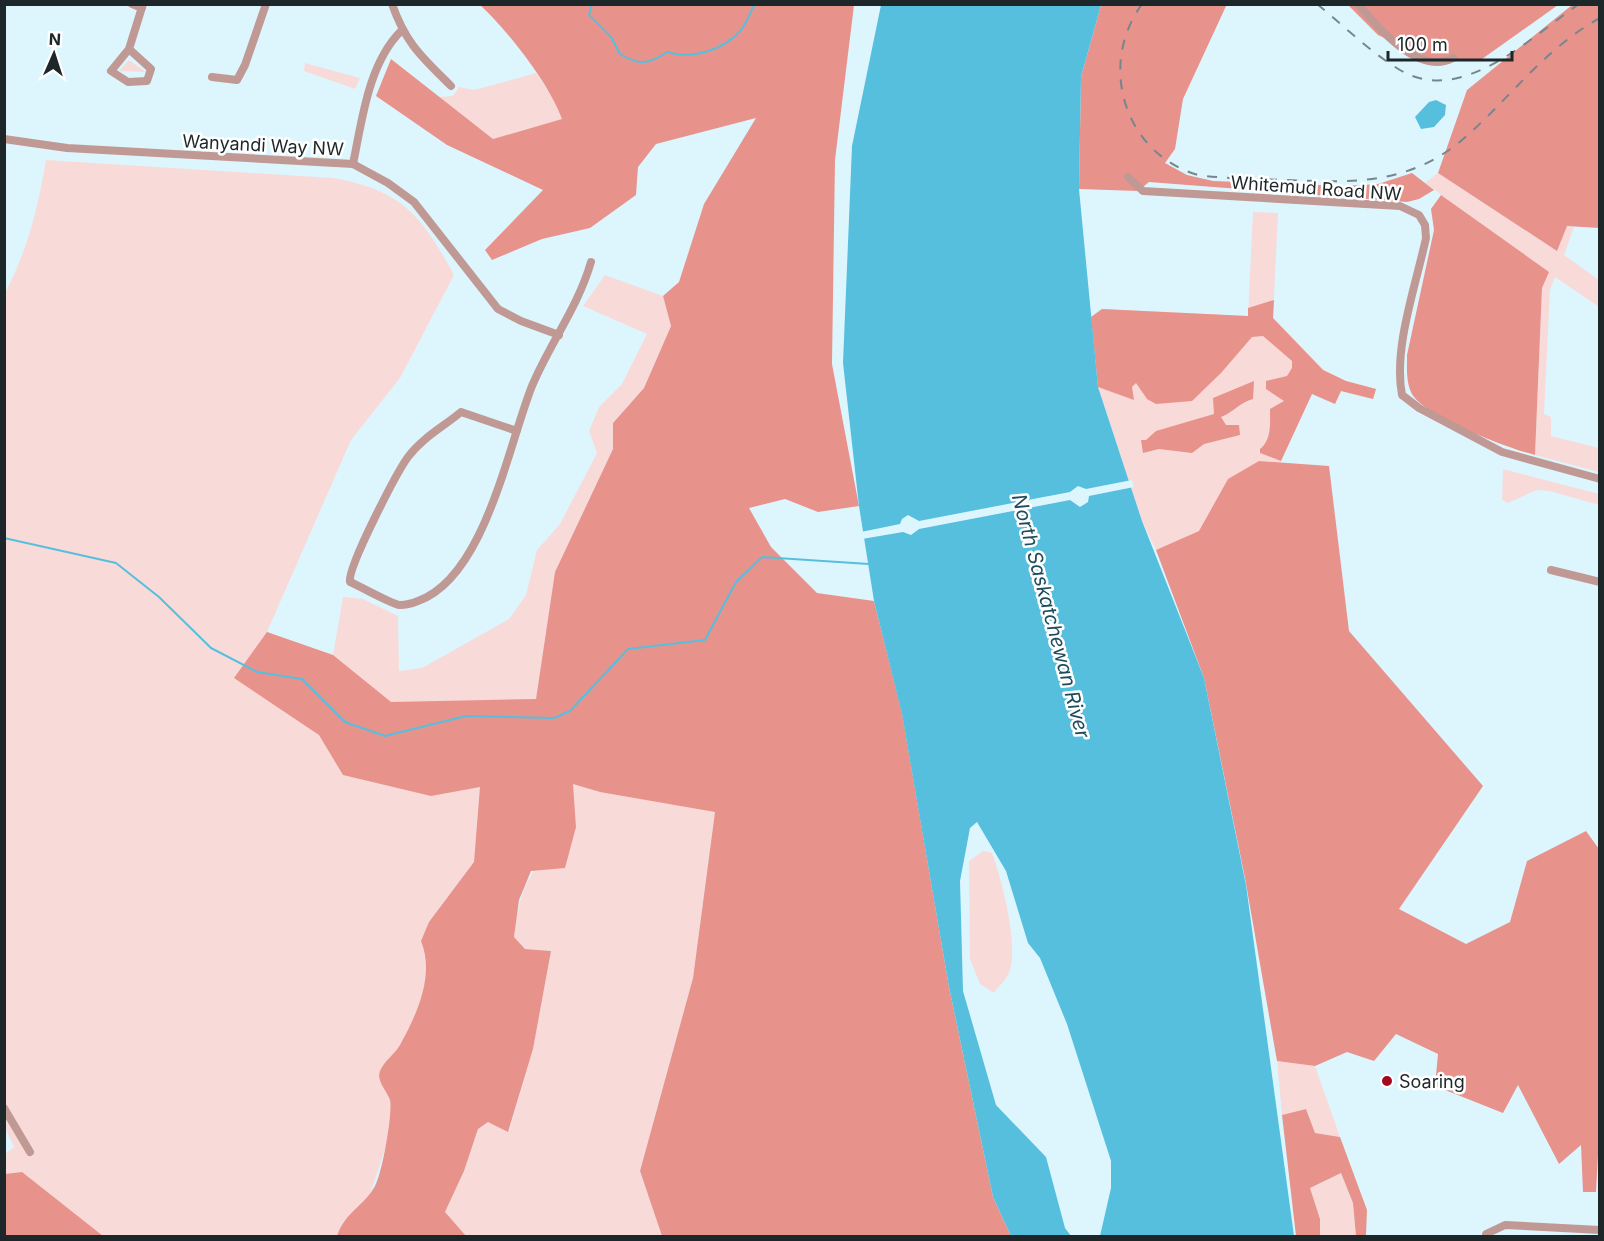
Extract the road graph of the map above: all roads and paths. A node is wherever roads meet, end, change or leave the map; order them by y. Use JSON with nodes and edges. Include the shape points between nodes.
{"nodes":[{"id":1,"x":132,"y":4,"type":"edge"},
{"id":2,"x":266,"y":4,"type":"edge"},
{"id":3,"x":392,"y":4,"type":"edge"},
{"id":4,"x":1358,"y":4,"type":"edge"},
{"id":5,"x":142,"y":6,"type":"edge"},
{"id":6,"x":401,"y":31,"type":"junction"},
{"id":7,"x":129,"y":49,"type":"junction"},
{"id":8,"x":1453,"y":58,"type":"dead end"},
{"id":9,"x":212,"y":77,"type":"dead end"},
{"id":10,"x":451,"y":86,"type":"dead end"},
{"id":11,"x":4,"y":139,"type":"edge"},
{"id":12,"x":353,"y":164,"type":"junction"},
{"id":13,"x":1128,"y":177,"type":"dead end"},
{"id":14,"x":591,"y":262,"type":"dead end"},
{"id":15,"x":559,"y":335,"type":"junction"},
{"id":16,"x":517,"y":431,"type":"junction"},
{"id":17,"x":1599,"y":479,"type":"edge"},
{"id":18,"x":1551,"y":570,"type":"dead end"},
{"id":19,"x":1599,"y":582,"type":"edge"},
{"id":20,"x":4,"y":1108,"type":"edge"},
{"id":21,"x":30,"y":1152,"type":"dead end"},
{"id":22,"x":1599,"y":1230,"type":"edge"},
{"id":23,"x":1486,"y":1235,"type":"edge"}],
"edges":[{"from":1,"to":5,"type":"street"},
{"from":2,"to":9,"type":"street","via":[[237,80]]},
{"from":3,"to":6,"type":"street"},
{"from":4,"to":8,"type":"street","via":[[1381,31],[1422,60],[1440,63]]},
{"from":5,"to":7,"type":"street"},
{"from":6,"to":10,"type":"street"},
{"from":6,"to":12,"type":"street","via":[[390,43],[377,71]]},
{"from":7,"to":7,"type":"street","via":[[111,71],[128,82],[147,81],[152,69]]},
{"from":11,"to":12,"type":"street","name":"Wanyandi Way NW","via":[[67,148]]},
{"from":12,"to":15,"type":"street","name":"Wanyandi Way NW","via":[[414,202],[498,309]]},
{"from":13,"to":17,"type":"street","name":"Whitemud Road NW","via":[[1143,191],[1400,206],[1419,215],[1426,238],[1401,352],[1402,395],[1502,452]]},
{"from":14,"to":15,"type":"street"},
{"from":15,"to":16,"type":"street","via":[[533,385]]},
{"from":16,"to":16,"type":"street","via":[[494,502],[459,570],[447,584],[419,601],[399,605],[350,582],[352,567],[390,488],[408,457],[428,435],[461,412]]},
{"from":18,"to":19,"type":"street"},
{"from":20,"to":21,"type":"street"},
{"from":22,"to":23,"type":"street","via":[[1505,1225]]}]}
